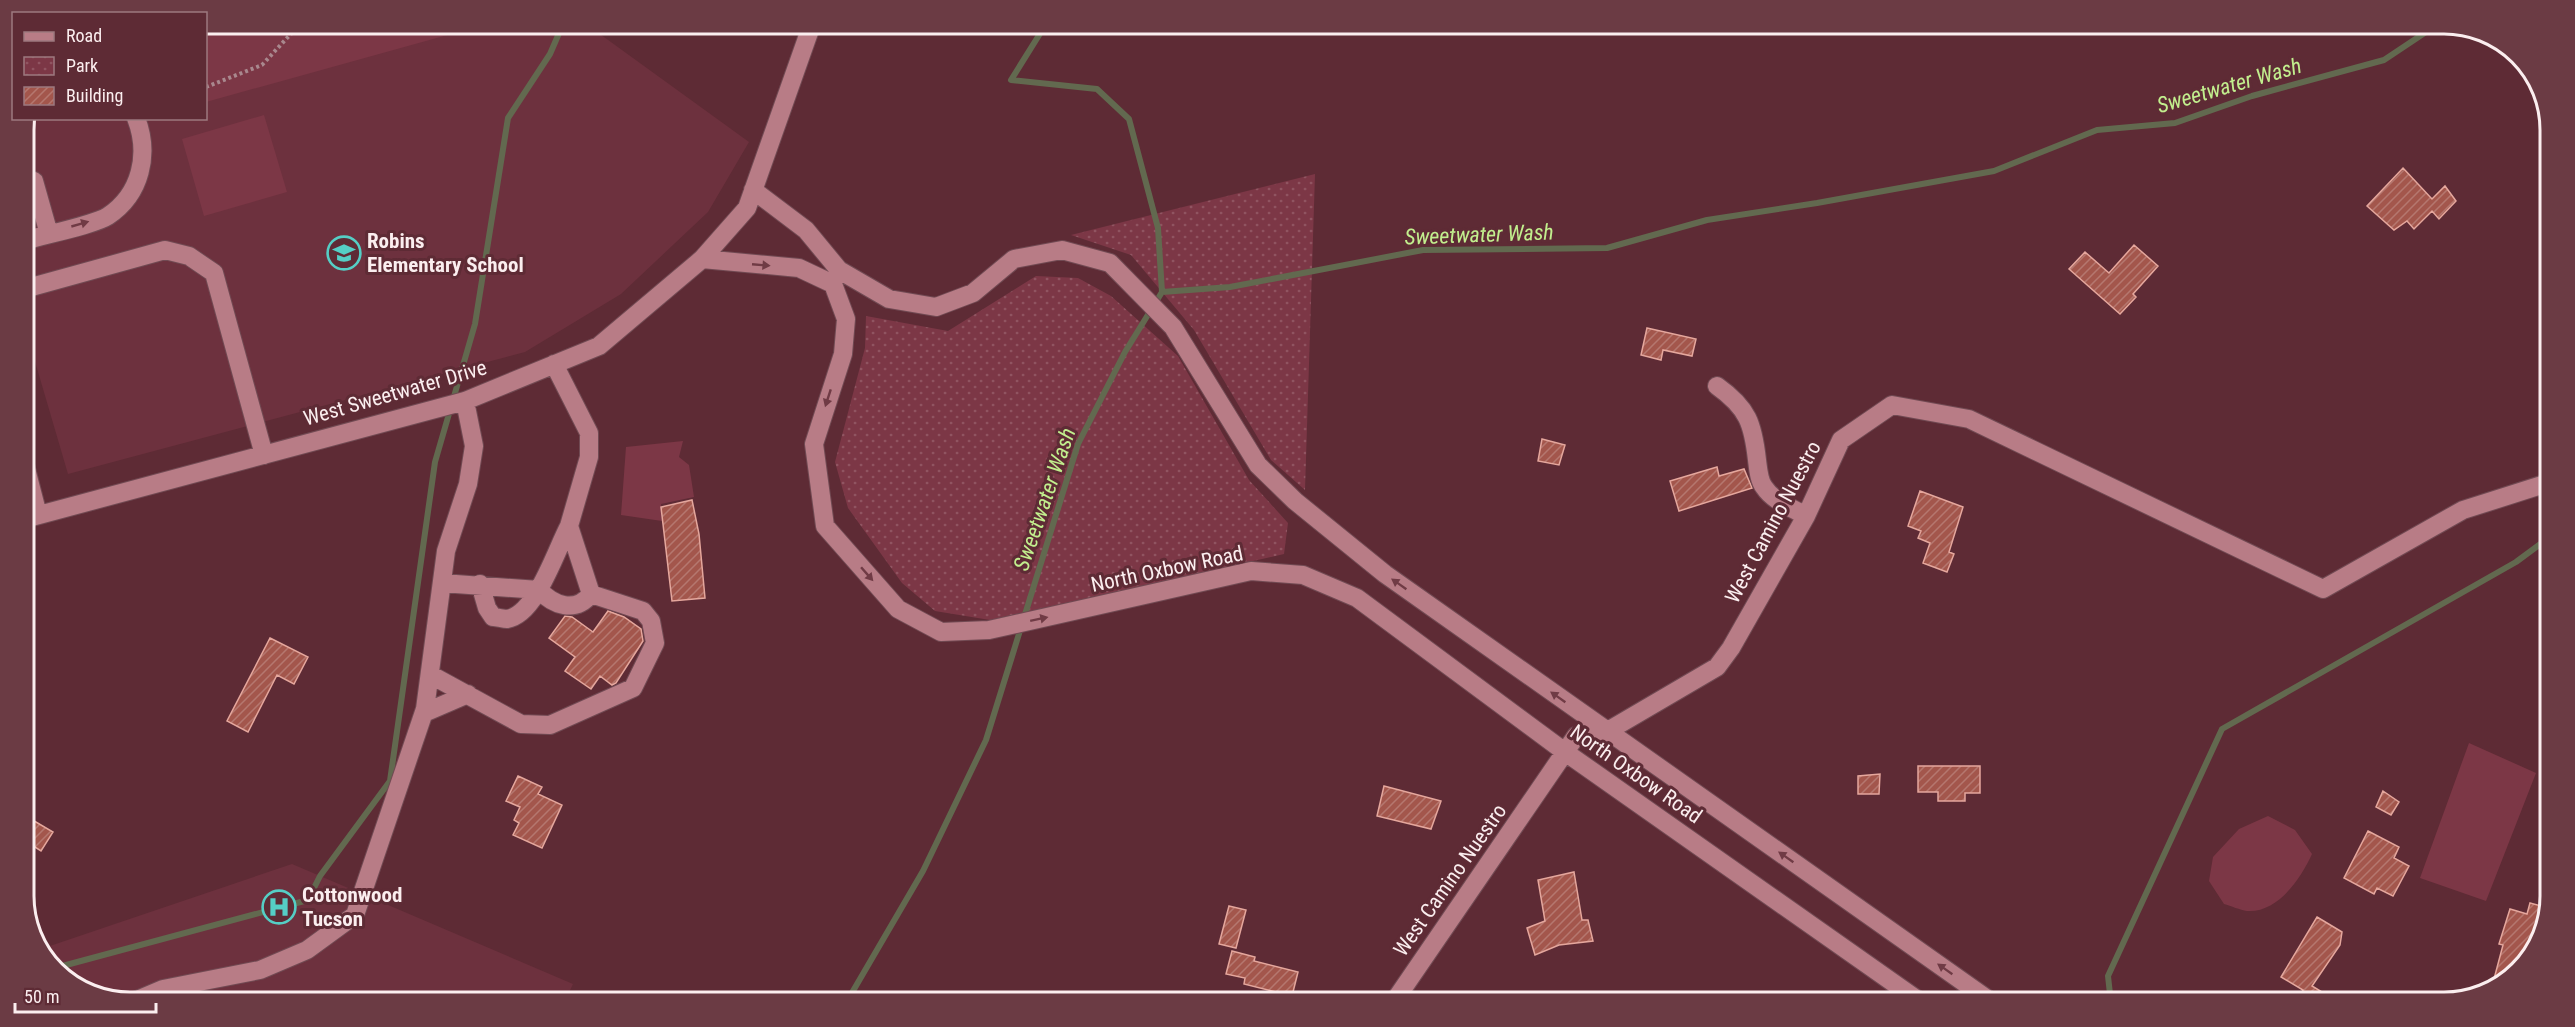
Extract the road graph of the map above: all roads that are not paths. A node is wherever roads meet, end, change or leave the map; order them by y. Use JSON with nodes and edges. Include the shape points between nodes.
{"nodes":[{"id":1,"x":808,"y":34,"type":"edge"},
{"id":2,"x":137,"y":120,"type":"edge"},
{"id":3,"x":35,"y":185,"type":"edge"},
{"id":4,"x":753,"y":190,"type":"junction"},
{"id":5,"x":49,"y":234,"type":"junction"},
{"id":6,"x":35,"y":238,"type":"edge"},
{"id":7,"x":702,"y":259,"type":"junction"},
{"id":8,"x":35,"y":286,"type":"edge"},
{"id":9,"x":554,"y":364,"type":"junction"},
{"id":10,"x":1717,"y":386,"type":"dead end"},
{"id":11,"x":465,"y":401,"type":"junction"},
{"id":12,"x":264,"y":455,"type":"junction"},
{"id":13,"x":2540,"y":486,"type":"edge"},
{"id":14,"x":35,"y":516,"type":"edge"},
{"id":15,"x":1806,"y":516,"type":"junction"},
{"id":16,"x":569,"y":526,"type":"junction"},
{"id":17,"x":442,"y":583,"type":"junction"},
{"id":18,"x":480,"y":584,"type":"junction"},
{"id":19,"x":539,"y":590,"type":"junction"},
{"id":20,"x":591,"y":594,"type":"junction"},
{"id":21,"x":431,"y":675,"type":"junction"},
{"id":22,"x":468,"y":694,"type":"junction"},
{"id":23,"x":424,"y":713,"type":"junction"},
{"id":24,"x":1606,"y":732,"type":"junction"},
{"id":25,"x":1565,"y":752,"type":"junction"},
{"id":26,"x":156,"y":992,"type":"edge"},
{"id":27,"x":1401,"y":992,"type":"edge"},
{"id":28,"x":1906,"y":992,"type":"edge"},
{"id":29,"x":1977,"y":992,"type":"edge"}],
"edges":[{"from":1,"to":4,"type":"street","name":"West Sweetwater Drive"},
{"from":5,"to":2,"type":"street","one_way":true,"via":[[107,217],[132,194],[143,160],[142,134]]},
{"from":3,"to":5,"type":"street"},
{"from":4,"to":7,"type":"street","name":"West Sweetwater Drive","via":[[747,208]]},
{"from":24,"to":4,"type":"street","name":"North Oxbow Road","one_way":true,"via":[[1385,574],[1295,501],[1258,465],[1173,327],[1110,263],[1062,249],[1014,259],[973,292],[936,306],[888,299],[839,270],[806,230]]},
{"from":5,"to":6,"type":"street"},
{"from":7,"to":9,"type":"street","name":"West Sweetwater Drive","via":[[599,346]]},
{"from":7,"to":25,"type":"street","name":"North Oxbow Road","one_way":true,"via":[[799,268],[833,284],[846,319],[843,354],[814,444],[825,526],[898,609],[941,632],[989,630],[1251,571],[1303,575],[1357,598]]},
{"from":8,"to":12,"type":"street","via":[[165,250],[189,256],[214,273]]},
{"from":9,"to":11,"type":"street","name":"West Sweetwater Drive"},
{"from":9,"to":16,"type":"street","via":[[589,433],[589,457]]},
{"from":10,"to":15,"type":"street","via":[[1748,417],[1763,486],[1774,498]]},
{"from":11,"to":12,"type":"street","name":"West Sweetwater Drive"},
{"from":11,"to":17,"type":"street","via":[[474,446],[468,484],[446,551]]},
{"from":12,"to":14,"type":"street","name":"West Sweetwater Drive"},
{"from":13,"to":15,"type":"street","name":"West Camino Nuestro","via":[[2463,510],[2323,589],[1969,419],[1892,405],[1841,440]]},
{"from":15,"to":24,"type":"street","name":"West Camino Nuestro","via":[[1717,667]]},
{"from":16,"to":19,"type":"street"},
{"from":16,"to":20,"type":"street"},
{"from":17,"to":18,"type":"street"},
{"from":17,"to":21,"type":"street"},
{"from":18,"to":19,"type":"street"},
{"from":18,"to":19,"type":"street","via":[[493,617],[508,619],[525,610]]},
{"from":19,"to":20,"type":"street","via":[[551,603],[570,606]]},
{"from":20,"to":22,"type":"street","via":[[643,611],[651,621],[655,643],[633,688],[550,725],[521,724]]},
{"from":21,"to":22,"type":"street"},
{"from":21,"to":23,"type":"street"},
{"from":22,"to":23,"type":"street"},
{"from":23,"to":26,"type":"street","via":[[355,915],[307,950],[260,970]]},
{"from":24,"to":25,"type":"street","name":"West Camino Nuestro","via":[[1576,736]]},
{"from":29,"to":24,"type":"street","name":"North Oxbow Road","one_way":true},
{"from":25,"to":27,"type":"street","name":"West Camino Nuestro"},
{"from":25,"to":28,"type":"street","name":"North Oxbow Road"}]}
